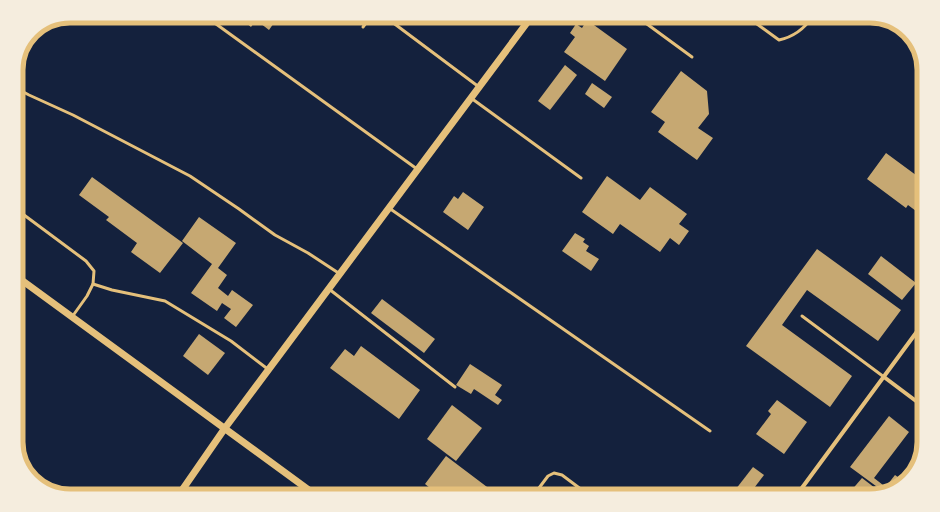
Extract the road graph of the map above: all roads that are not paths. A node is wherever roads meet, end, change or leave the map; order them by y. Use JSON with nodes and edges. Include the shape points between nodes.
{"nodes":[{"id":1,"x":215,"y":23,"type":"edge"},
{"id":2,"x":366,"y":23,"type":"edge"},
{"id":3,"x":394,"y":23,"type":"edge"},
{"id":4,"x":525,"y":23,"type":"edge"},
{"id":5,"x":646,"y":23,"type":"edge"},
{"id":6,"x":756,"y":23,"type":"edge"},
{"id":7,"x":808,"y":23,"type":"edge"},
{"id":8,"x":363,"y":27,"type":"dead end"},
{"id":9,"x":692,"y":57,"type":"dead end"},
{"id":10,"x":479,"y":86,"type":"junction"},
{"id":11,"x":23,"y":91,"type":"edge"},
{"id":12,"x":471,"y":98,"type":"junction"},
{"id":13,"x":418,"y":170,"type":"junction"},
{"id":14,"x":581,"y":178,"type":"dead end"},
{"id":15,"x":389,"y":208,"type":"junction"},
{"id":16,"x":23,"y":214,"type":"edge"},
{"id":17,"x":340,"y":274,"type":"junction"},
{"id":18,"x":23,"y":281,"type":"edge"},
{"id":19,"x":93,"y":284,"type":"junction"},
{"id":20,"x":329,"y":289,"type":"junction"},
{"id":21,"x":802,"y":316,"type":"dead end"},
{"id":22,"x":72,"y":317,"type":"junction"},
{"id":23,"x":917,"y":332,"type":"edge"},
{"id":24,"x":269,"y":370,"type":"junction"},
{"id":25,"x":884,"y":377,"type":"junction"},
{"id":26,"x":455,"y":387,"type":"dead end"},
{"id":27,"x":917,"y":401,"type":"edge"},
{"id":28,"x":225,"y":428,"type":"junction"},
{"id":29,"x":710,"y":431,"type":"dead end"},
{"id":30,"x":183,"y":489,"type":"edge"},
{"id":31,"x":308,"y":489,"type":"edge"},
{"id":32,"x":539,"y":489,"type":"edge"},
{"id":33,"x":581,"y":489,"type":"edge"},
{"id":34,"x":801,"y":489,"type":"edge"}],
"edges":[{"from":1,"to":13,"type":"lane"},
{"from":2,"to":8,"type":"lane"},
{"from":3,"to":10,"type":"lane"},
{"from":4,"to":10,"type":"street"},
{"from":5,"to":9,"type":"lane"},
{"from":6,"to":7,"type":"lane","via":[[779,40],[788,38]]},
{"from":10,"to":12,"type":"street"},
{"from":11,"to":17,"type":"lane","via":[[190,176],[275,235]]},
{"from":12,"to":13,"type":"street"},
{"from":12,"to":14,"type":"lane"},
{"from":13,"to":15,"type":"street"},
{"from":15,"to":17,"type":"street"},
{"from":15,"to":29,"type":"lane"},
{"from":16,"to":19,"type":"lane","via":[[86,261],[94,271]]},
{"from":17,"to":20,"type":"street"},
{"from":18,"to":22,"type":"street"},
{"from":19,"to":22,"type":"lane"},
{"from":19,"to":24,"type":"lane","via":[[165,300],[232,341]]},
{"from":20,"to":24,"type":"street"},
{"from":20,"to":26,"type":"lane"},
{"from":21,"to":25,"type":"lane"},
{"from":22,"to":28,"type":"street"},
{"from":23,"to":25,"type":"street"},
{"from":24,"to":28,"type":"street"},
{"from":25,"to":27,"type":"street"},
{"from":25,"to":34,"type":"street"},
{"from":28,"to":30,"type":"street"},
{"from":28,"to":31,"type":"street"},
{"from":32,"to":33,"type":"lane","via":[[548,476],[554,473],[562,475]]}]}
